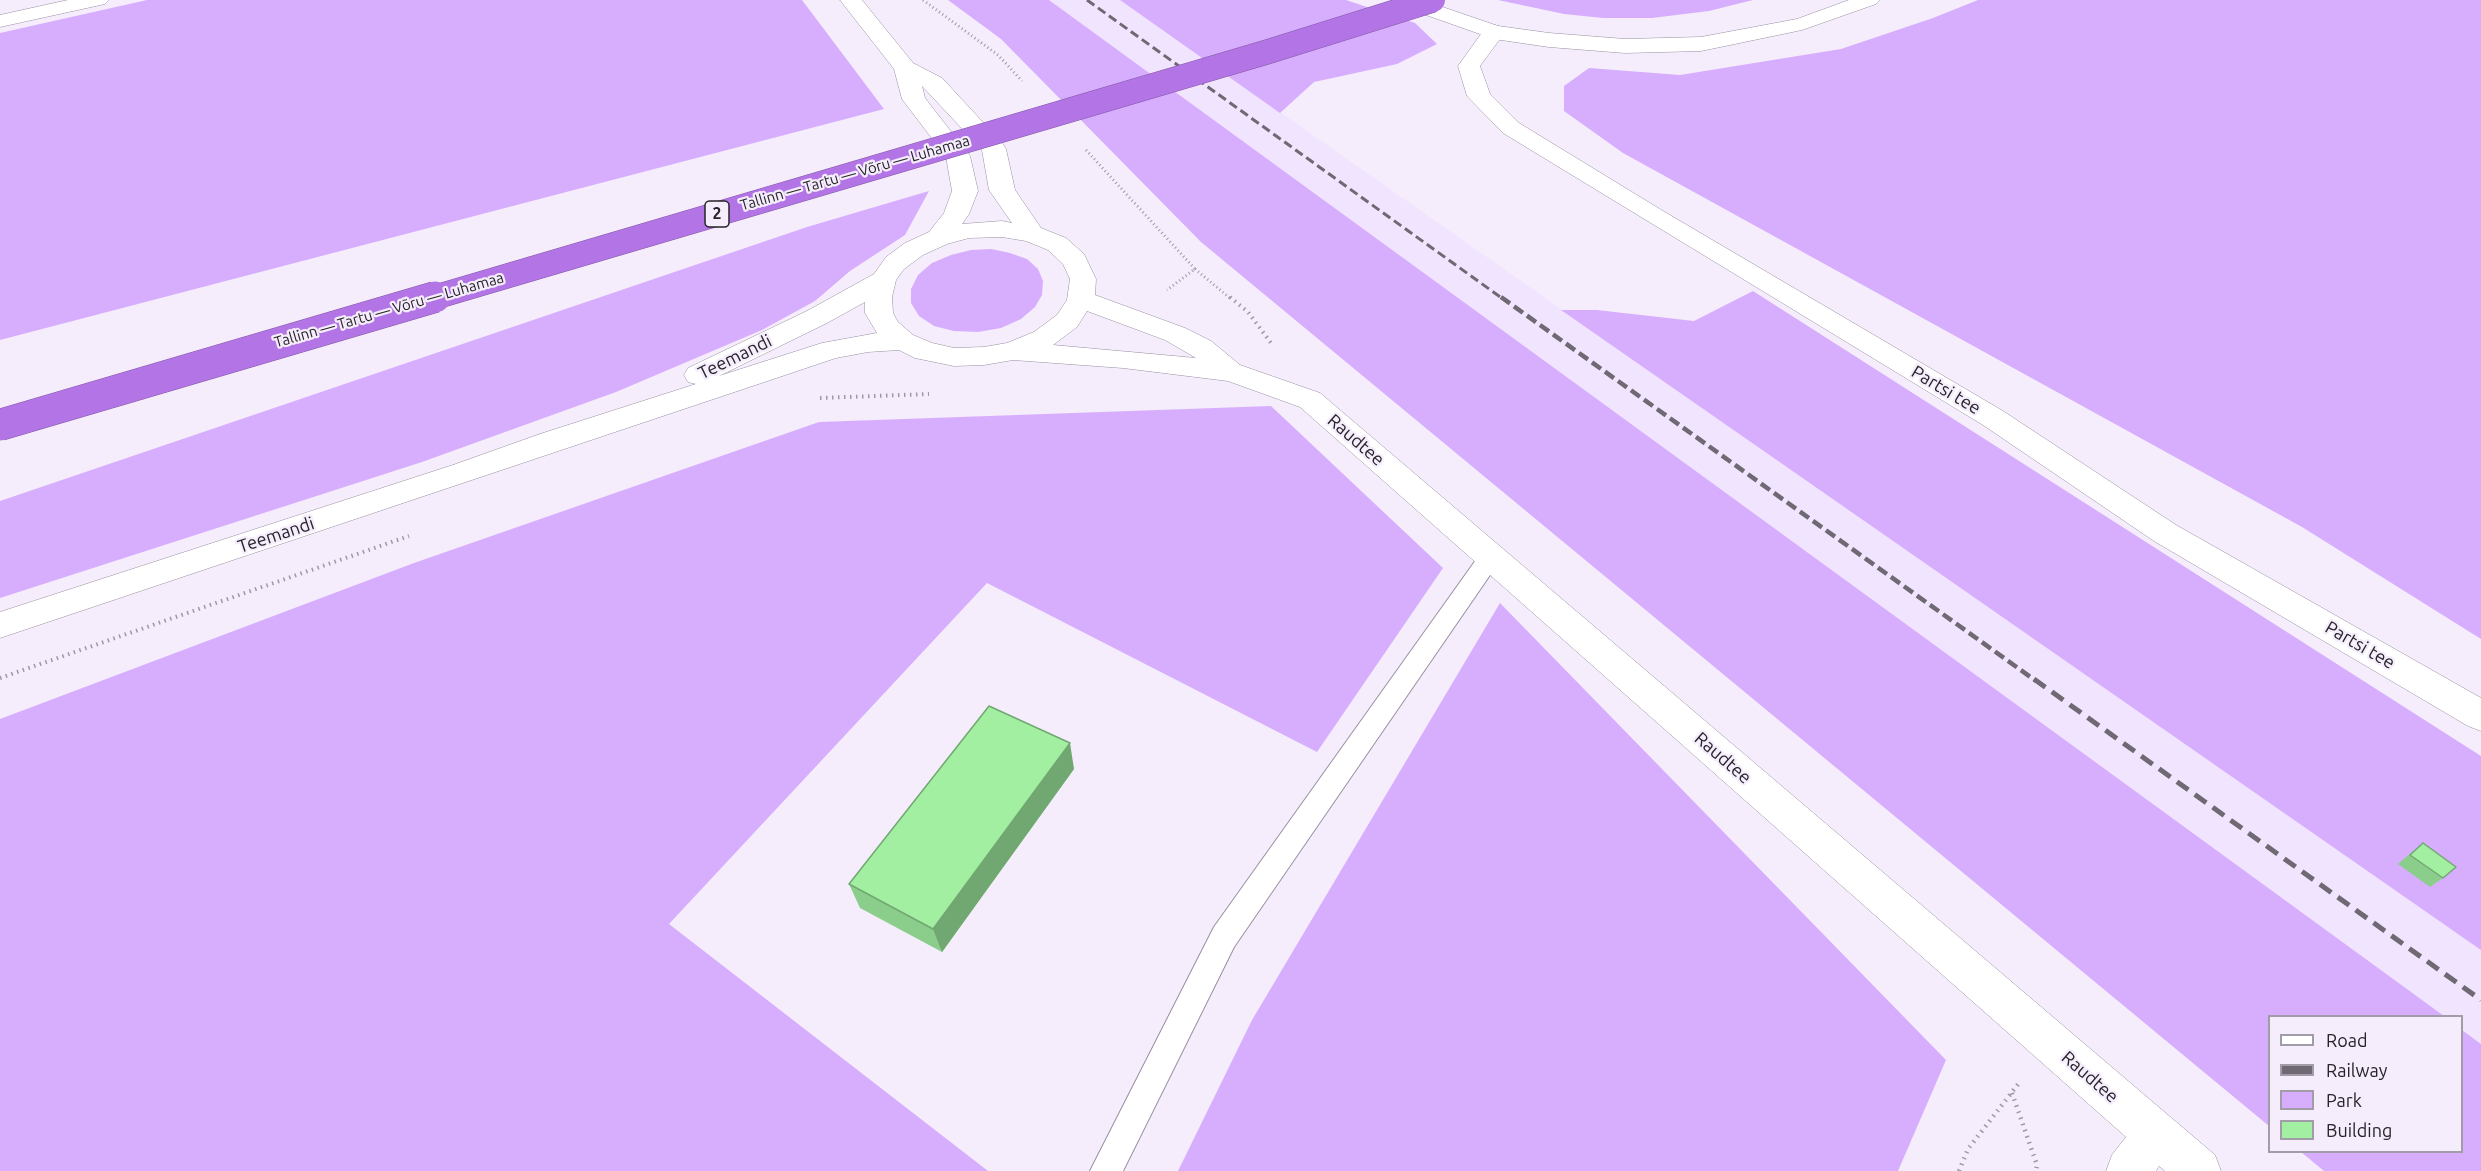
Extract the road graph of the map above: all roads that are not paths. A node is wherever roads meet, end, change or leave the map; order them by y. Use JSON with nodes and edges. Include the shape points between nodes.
{"nodes":[{"id":1,"x":98,"y":0,"type":"edge"},
{"id":2,"x":850,"y":0,"type":"edge"},
{"id":3,"x":1402,"y":0,"type":"edge"},
{"id":4,"x":1433,"y":0,"type":"edge"},
{"id":5,"x":1869,"y":0,"type":"edge"},
{"id":6,"x":0,"y":21,"type":"edge"},
{"id":7,"x":1494,"y":32,"type":"junction"},
{"id":8,"x":905,"y":68,"type":"junction"},
{"id":9,"x":1032,"y":234,"type":"junction"},
{"id":10,"x":938,"y":238,"type":"junction"},
{"id":11,"x":883,"y":280,"type":"junction"},
{"id":12,"x":1081,"y":300,"type":"junction"},
{"id":13,"x":903,"y":341,"type":"junction"},
{"id":14,"x":1013,"y":351,"type":"junction"},
{"id":15,"x":1232,"y":372,"type":"junction"},
{"id":16,"x":0,"y":425,"type":"edge"},
{"id":17,"x":552,"y":441,"type":"junction"},
{"id":18,"x":1491,"y":556,"type":"junction"},
{"id":19,"x":0,"y":625,"type":"edge"},
{"id":20,"x":2481,"y":716,"type":"edge"},
{"id":21,"x":2156,"y":1134,"type":"junction"},
{"id":22,"x":1106,"y":1171,"type":"edge"},
{"id":23,"x":2128,"y":1171,"type":"edge"},
{"id":24,"x":2199,"y":1171,"type":"edge"}],
"edges":[{"from":1,"to":6,"type":"street"},
{"from":2,"to":8,"type":"street"},
{"from":3,"to":7,"type":"street"},
{"from":4,"to":16,"type":"highway","name":"Tallinn — Tartu — Võru — Luhamaa","number":"2","bridge":true},
{"from":5,"to":7,"type":"street","via":[[1802,24],[1701,44],[1625,46]]},
{"from":7,"to":20,"type":"street","name":"Partsi tee","via":[[1469,66],[1479,96],[1511,128],[1993,418],[2165,533]]},
{"from":8,"to":9,"type":"street","via":[[934,83],[994,149],[1002,190]]},
{"from":8,"to":10,"type":"street","via":[[914,99],[958,156],[965,191],[956,214]]},
{"from":9,"to":10,"type":"street","via":[[1002,229],[969,230]]},
{"from":9,"to":12,"type":"street","via":[[1057,244],[1075,260],[1083,279]]},
{"from":10,"to":11,"type":"street","via":[[895,263]]},
{"from":11,"to":13,"type":"street","name":"Raudtee","via":[[879,313]]},
{"from":11,"to":17,"type":"street","name":"Teemandi","via":[[723,364]]},
{"from":12,"to":14,"type":"street","name":"Raudtee","via":[[1067,321],[1044,338]]},
{"from":12,"to":15,"type":"street","name":"Raudtee","via":[[1143,321],[1201,348]]},
{"from":13,"to":14,"type":"street","name":"Raudtee","via":[[954,357],[984,357]]},
{"from":13,"to":17,"type":"street","name":"Teemandi","via":[[832,350]]},
{"from":14,"to":15,"type":"street","name":"Raudtee"},
{"from":15,"to":18,"type":"street","name":"Raudtee","via":[[1310,400]]},
{"from":17,"to":19,"type":"street","name":"Teemandi"},
{"from":18,"to":21,"type":"street","name":"Raudtee"},
{"from":18,"to":22,"type":"lane","via":[[1224,937]]},
{"from":21,"to":23,"type":"street"},
{"from":21,"to":24,"type":"street","name":"Raudtee"}]}
